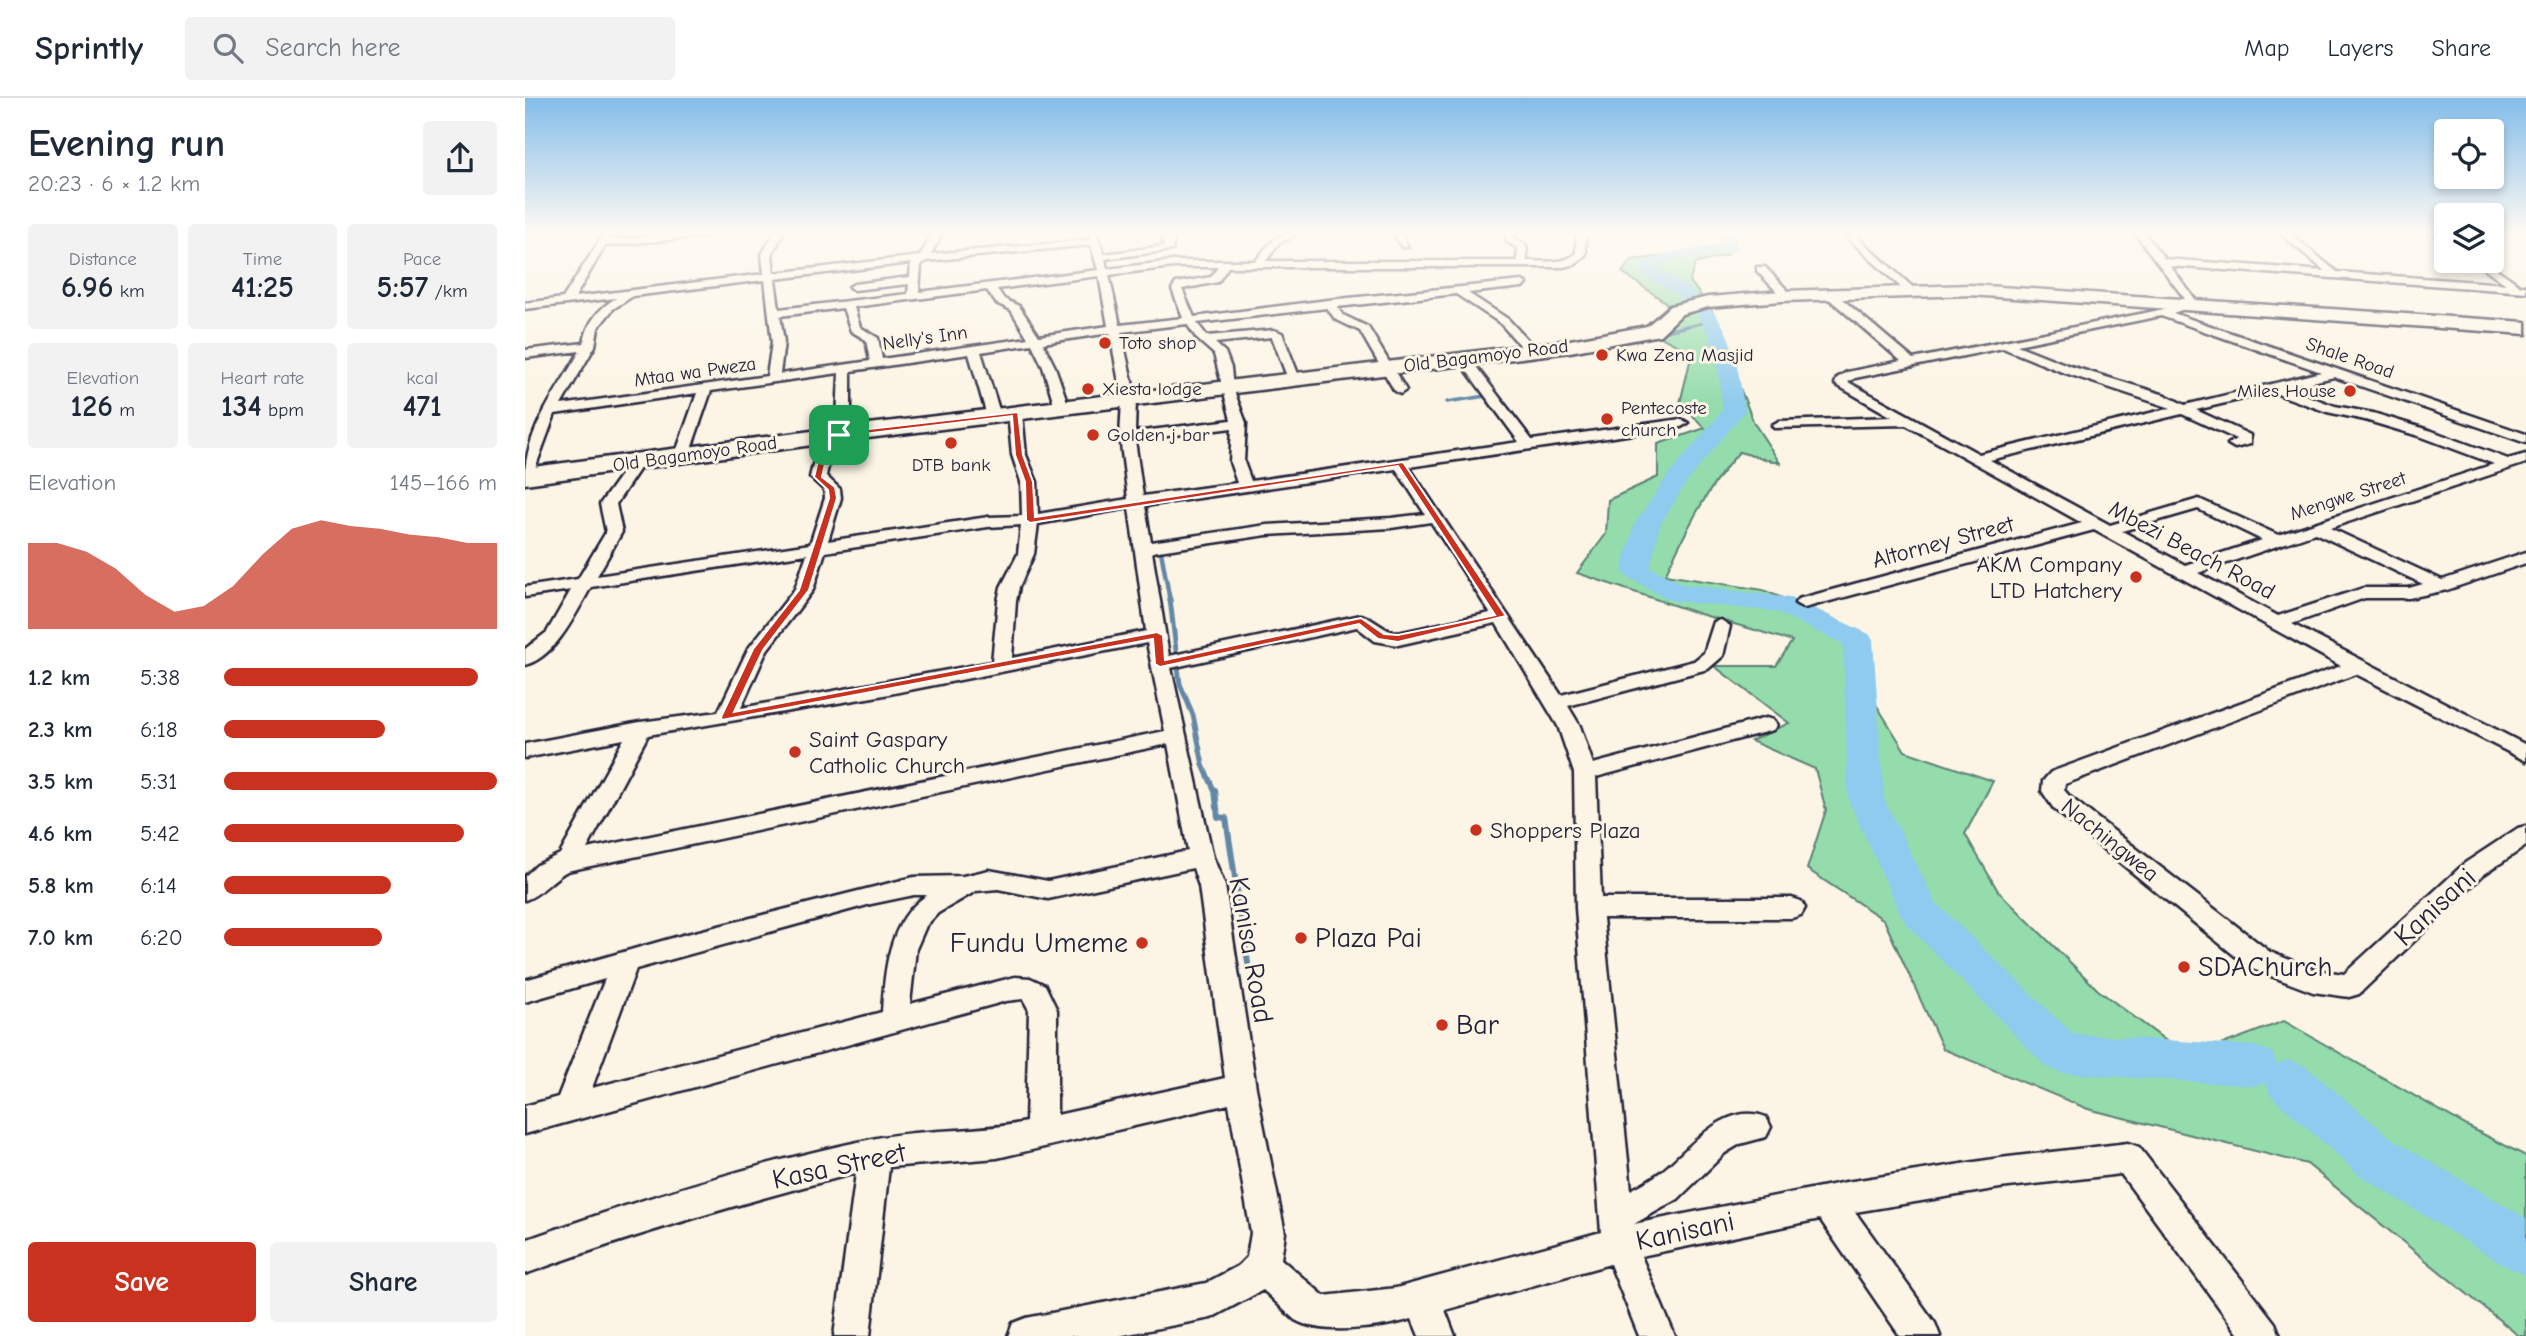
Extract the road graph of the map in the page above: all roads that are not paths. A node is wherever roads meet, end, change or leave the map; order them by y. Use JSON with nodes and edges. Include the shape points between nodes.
{"nodes":[{"id":1,"x":574,"y":290,"type":"edge"},
{"id":2,"x":659,"y":290,"type":"edge"},
{"id":3,"x":772,"y":290,"type":"edge"},
{"id":4,"x":913,"y":290,"type":"edge"},
{"id":5,"x":963,"y":290,"type":"edge"},
{"id":6,"x":992,"y":290,"type":"edge"},
{"id":7,"x":1105,"y":290,"type":"edge"},
{"id":8,"x":1178,"y":290,"type":"edge"},
{"id":9,"x":1425,"y":290,"type":"edge"},
{"id":10,"x":1469,"y":290,"type":"edge"},
{"id":11,"x":1781,"y":290,"type":"edge"},
{"id":12,"x":1909,"y":290,"type":"edge"},
{"id":13,"x":2183,"y":290,"type":"edge"},
{"id":14,"x":1458,"y":291,"type":"junction"},
{"id":15,"x":633,"y":293,"type":"junction"},
{"id":16,"x":1913,"y":293,"type":"junction"},
{"id":17,"x":1426,"y":294,"type":"junction"},
{"id":18,"x":1831,"y":295,"type":"junction"},
{"id":19,"x":1787,"y":296,"type":"junction"},
{"id":20,"x":913,"y":297,"type":"junction"},
{"id":21,"x":567,"y":301,"type":"junction"},
{"id":22,"x":1328,"y":303,"type":"junction"},
{"id":23,"x":2189,"y":304,"type":"junction"},
{"id":24,"x":848,"y":305,"type":"junction"},
{"id":25,"x":525,"y":306,"type":"edge"},
{"id":26,"x":776,"y":313,"type":"junction"},
{"id":27,"x":2162,"y":313,"type":"junction"},
{"id":28,"x":1189,"y":319,"type":"junction"},
{"id":29,"x":2526,"y":328,"type":"edge"},
{"id":30,"x":1114,"y":329,"type":"junction"},
{"id":31,"x":1206,"y":340,"type":"junction"},
{"id":32,"x":1036,"y":341,"type":"junction"},
{"id":33,"x":2003,"y":344,"type":"junction"},
{"id":34,"x":589,"y":346,"type":"junction"},
{"id":35,"x":974,"y":349,"type":"junction"},
{"id":36,"x":1531,"y":350,"type":"junction"},
{"id":37,"x":525,"y":354,"type":"edge"},
{"id":38,"x":1464,"y":359,"type":"junction"},
{"id":39,"x":876,"y":362,"type":"junction"},
{"id":40,"x":1909,"y":362,"type":"junction"},
{"id":41,"x":845,"y":367,"type":"junction"},
{"id":42,"x":1387,"y":368,"type":"junction"},
{"id":43,"x":2334,"y":373,"type":"junction"},
{"id":44,"x":1294,"y":379,"type":"junction"},
{"id":45,"x":773,"y":380,"type":"junction"},
{"id":46,"x":1227,"y":388,"type":"junction"},
{"id":47,"x":2273,"y":388,"type":"junction"},
{"id":48,"x":705,"y":390,"type":"junction"},
{"id":49,"x":1400,"y":390,"type":"dead end"},
{"id":50,"x":2401,"y":397,"type":"junction"},
{"id":51,"x":1129,"y":399,"type":"junction"},
{"id":52,"x":1062,"y":407,"type":"junction"},
{"id":53,"x":2184,"y":409,"type":"junction"},
{"id":54,"x":549,"y":411,"type":"junction"},
{"id":55,"x":2357,"y":414,"type":"junction"},
{"id":56,"x":1004,"y":415,"type":"junction"},
{"id":57,"x":1905,"y":421,"type":"junction"},
{"id":58,"x":1239,"y":423,"type":"junction"},
{"id":59,"x":1681,"y":423,"type":"dead end"},
{"id":60,"x":1779,"y":425,"type":"dead end"},
{"id":61,"x":833,"y":435,"type":"junction"},
{"id":62,"x":2522,"y":435,"type":"edge"},
{"id":63,"x":1127,"y":437,"type":"junction"},
{"id":64,"x":1527,"y":444,"type":"junction"},
{"id":65,"x":2235,"y":444,"type":"dead end"},
{"id":66,"x":683,"y":455,"type":"junction"},
{"id":67,"x":2526,"y":458,"type":"edge"},
{"id":68,"x":1976,"y":459,"type":"junction"},
{"id":69,"x":638,"y":461,"type":"junction"},
{"id":70,"x":1400,"y":464,"type":"junction"},
{"id":71,"x":2508,"y":464,"type":"junction"},
{"id":72,"x":525,"y":475,"type":"edge"},
{"id":73,"x":1246,"y":487,"type":"junction"},
{"id":74,"x":1137,"y":502,"type":"junction"},
{"id":75,"x":1435,"y":517,"type":"junction"},
{"id":76,"x":1030,"y":520,"type":"junction"},
{"id":77,"x":2314,"y":527,"type":"junction"},
{"id":78,"x":2100,"y":528,"type":"junction"},
{"id":79,"x":2279,"y":541,"type":"junction"},
{"id":80,"x":818,"y":547,"type":"junction"},
{"id":81,"x":1143,"y":548,"type":"junction"},
{"id":82,"x":2526,"y":557,"type":"edge"},
{"id":83,"x":2182,"y":572,"type":"junction"},
{"id":84,"x":585,"y":583,"type":"junction"},
{"id":85,"x":2441,"y":586,"type":"junction"},
{"id":86,"x":525,"y":592,"type":"edge"},
{"id":87,"x":1804,"y":603,"type":"dead end"},
{"id":88,"x":1501,"y":616,"type":"junction"},
{"id":89,"x":2276,"y":623,"type":"junction"},
{"id":90,"x":1721,"y":626,"type":"dead end"},
{"id":91,"x":1157,"y":635,"type":"junction"},
{"id":92,"x":525,"y":659,"type":"edge"},
{"id":93,"x":1160,"y":664,"type":"junction"},
{"id":94,"x":1002,"y":666,"type":"junction"},
{"id":95,"x":2357,"y":667,"type":"junction"},
{"id":96,"x":1556,"y":703,"type":"junction"},
{"id":97,"x":726,"y":717,"type":"junction"},
{"id":98,"x":1766,"y":725,"type":"dead end"},
{"id":99,"x":640,"y":729,"type":"junction"},
{"id":100,"x":1177,"y":735,"type":"junction"},
{"id":101,"x":525,"y":751,"type":"edge"},
{"id":102,"x":2526,"y":754,"type":"edge"},
{"id":103,"x":1585,"y":773,"type":"junction"},
{"id":104,"x":2526,"y":834,"type":"edge"},
{"id":105,"x":1201,"y":857,"type":"junction"},
{"id":106,"x":568,"y":862,"type":"junction"},
{"id":107,"x":967,"y":885,"type":"junction"},
{"id":108,"x":525,"y":891,"type":"edge"},
{"id":109,"x":1589,"y":908,"type":"junction"},
{"id":110,"x":1792,"y":908,"type":"dead end"},
{"id":111,"x":625,"y":962,"type":"junction"},
{"id":112,"x":2349,"y":986,"type":"joint"},
{"id":113,"x":525,"y":991,"type":"edge"},
{"id":114,"x":895,"y":1021,"type":"junction"},
{"id":115,"x":1241,"y":1088,"type":"junction"},
{"id":116,"x":569,"y":1109,"type":"junction"},
{"id":117,"x":525,"y":1120,"type":"edge"},
{"id":118,"x":1755,"y":1127,"type":"dead end"},
{"id":119,"x":1041,"y":1135,"type":"junction"},
{"id":120,"x":875,"y":1153,"type":"junction"},
{"id":121,"x":1828,"y":1202,"type":"junction"},
{"id":122,"x":1618,"y":1229,"type":"junction"},
{"id":123,"x":525,"y":1256,"type":"edge"},
{"id":124,"x":1263,"y":1266,"type":"junction"},
{"id":125,"x":1422,"y":1298,"type":"junction"},
{"id":126,"x":852,"y":1336,"type":"edge"},
{"id":127,"x":1025,"y":1336,"type":"edge"},
{"id":128,"x":1437,"y":1336,"type":"edge"},
{"id":129,"x":1657,"y":1336,"type":"edge"},
{"id":130,"x":1922,"y":1336,"type":"edge"},
{"id":131,"x":2262,"y":1336,"type":"edge"}],
"edges":[{"from":1,"to":21,"type":"street"},
{"from":2,"to":15,"type":"street"},
{"from":3,"to":26,"type":"street"},
{"from":4,"to":20,"type":"street"},
{"from":5,"to":20,"type":"street"},
{"from":6,"to":32,"type":"street","via":[[1000,301],[1015,308]]},
{"from":7,"to":30,"type":"street","name":"Kanisa Road"},
{"from":8,"to":28,"type":"street"},
{"from":9,"to":17,"type":"street"},
{"from":10,"to":14,"type":"street","name":"Nelly's Inn"},
{"from":11,"to":19,"type":"street"},
{"from":12,"to":16,"type":"street"},
{"from":13,"to":23,"type":"street"},
{"from":14,"to":17,"type":"street","name":"Nelly's Inn"},
{"from":14,"to":36,"type":"street","via":[[1504,321]]},
{"from":15,"to":21,"type":"street"},
{"from":15,"to":34,"type":"street","via":[[609,307],[592,327]]},
{"from":16,"to":18,"type":"main road","name":"Old Bagamoyo Road"},
{"from":16,"to":23,"type":"main road","name":"Old Bagamoyo Road","via":[[2012,291]]},
{"from":17,"to":22,"type":"street","name":"Nelly's Inn"},
{"from":18,"to":19,"type":"main road","name":"Old Bagamoyo Road"},
{"from":18,"to":40,"type":"street"},
{"from":19,"to":36,"type":"main road","name":"Old Bagamoyo Road","via":[[1683,307],[1660,327],[1642,334]]},
{"from":20,"to":24,"type":"street"},
{"from":21,"to":25,"type":"street"},
{"from":22,"to":28,"type":"street","name":"Nelly's Inn"},
{"from":22,"to":42,"type":"street","via":[[1339,317],[1364,329]]},
{"from":23,"to":27,"type":"street"},
{"from":23,"to":29,"type":"main road","name":"Old Bagamoyo Road"},
{"from":24,"to":26,"type":"street"},
{"from":24,"to":39,"type":"street","via":[[855,329],[872,338]]},
{"from":26,"to":45,"type":"street"},
{"from":27,"to":33,"type":"street"},
{"from":27,"to":43,"type":"street","name":"Shale Road"},
{"from":28,"to":30,"type":"street","name":"Nelly's Inn"},
{"from":28,"to":31,"type":"street"},
{"from":30,"to":32,"type":"street","name":"Nelly's Inn"},
{"from":30,"to":51,"type":"street","name":"Kanisa Road"},
{"from":31,"to":44,"type":"street","via":[[1274,332]]},
{"from":31,"to":46,"type":"street","via":[[1219,352]]},
{"from":32,"to":35,"type":"street","name":"Nelly's Inn"},
{"from":32,"to":52,"type":"street"},
{"from":33,"to":40,"type":"street"},
{"from":33,"to":53,"type":"street"},
{"from":34,"to":37,"type":"street"},
{"from":34,"to":54,"type":"street"},
{"from":35,"to":39,"type":"street","name":"Nelly's Inn"},
{"from":35,"to":56,"type":"street"},
{"from":36,"to":38,"type":"main road","name":"Old Bagamoyo Road"},
{"from":38,"to":42,"type":"main road","name":"Old Bagamoyo Road"},
{"from":38,"to":64,"type":"street"},
{"from":39,"to":41,"type":"street","name":"Nelly's Inn"},
{"from":40,"to":57,"type":"street","name":"Mbezi Beach Road","via":[[1841,381],[1845,388]]},
{"from":41,"to":45,"type":"street","name":"Mtaa wa Pweza"},
{"from":41,"to":61,"type":"street","via":[[844,420]]},
{"from":42,"to":44,"type":"main road","name":"Old Bagamoyo Road"},
{"from":42,"to":49,"type":"street"},
{"from":43,"to":47,"type":"street"},
{"from":43,"to":50,"type":"street","name":"Shale Road"},
{"from":44,"to":46,"type":"main road","name":"Old Bagamoyo Road"},
{"from":45,"to":48,"type":"street","name":"Mtaa wa Pweza"},
{"from":46,"to":51,"type":"main road","name":"Old Bagamoyo Road"},
{"from":46,"to":58,"type":"street"},
{"from":47,"to":53,"type":"street"},
{"from":47,"to":55,"type":"street"},
{"from":48,"to":54,"type":"street","name":"Mtaa wa Pweza"},
{"from":48,"to":66,"type":"street"},
{"from":50,"to":55,"type":"street","via":[[2357,410]]},
{"from":50,"to":62,"type":"street","name":"Shale Road"},
{"from":51,"to":52,"type":"main road","name":"Old Bagamoyo Road"},
{"from":51,"to":63,"type":"street","name":"Kanisa Road"},
{"from":52,"to":56,"type":"main road","name":"Old Bagamoyo Road"},
{"from":53,"to":65,"type":"street","via":[[2245,438]]},
{"from":53,"to":68,"type":"street"},
{"from":54,"to":72,"type":"street"},
{"from":55,"to":71,"type":"street"},
{"from":56,"to":61,"type":"main road","name":"Old Bagamoyo Road"},
{"from":56,"to":76,"type":"street","via":[[1029,482]]},
{"from":57,"to":60,"type":"street"},
{"from":57,"to":68,"type":"street","name":"Mbezi Beach Road"},
{"from":58,"to":63,"type":"street"},
{"from":58,"to":73,"type":"street","via":[[1237,462]]},
{"from":59,"to":64,"type":"street"},
{"from":61,"to":66,"type":"main road","name":"Old Bagamoyo Road"},
{"from":61,"to":80,"type":"street","via":[[818,477],[832,489],[833,498]]},
{"from":63,"to":74,"type":"street","name":"Kanisa Road"},
{"from":64,"to":70,"type":"street"},
{"from":66,"to":69,"type":"main road","name":"Old Bagamoyo Road"},
{"from":67,"to":71,"type":"street","name":"Mengwe Street"},
{"from":68,"to":78,"type":"street","name":"Mbezi Beach Road"},
{"from":69,"to":72,"type":"main road","name":"Old Bagamoyo Road"},
{"from":69,"to":84,"type":"street","via":[[608,504],[614,531]]},
{"from":70,"to":73,"type":"street"},
{"from":70,"to":75,"type":"street"},
{"from":71,"to":77,"type":"street","name":"Mengwe Street"},
{"from":73,"to":74,"type":"street"},
{"from":74,"to":76,"type":"street"},
{"from":74,"to":81,"type":"street","name":"Kanisa Road"},
{"from":75,"to":81,"type":"street","via":[[1278,529]]},
{"from":75,"to":88,"type":"street"},
{"from":76,"to":80,"type":"street"},
{"from":76,"to":94,"type":"street","via":[[1026,554],[1007,601]]},
{"from":77,"to":79,"type":"street","name":"Mengwe Street"},
{"from":77,"to":85,"type":"street"},
{"from":78,"to":79,"type":"street","name":"Altorney Street","via":[[2199,504]]},
{"from":78,"to":83,"type":"street","name":"Mbezi Beach Road"},
{"from":78,"to":87,"type":"street","name":"Altorney Street"},
{"from":79,"to":83,"type":"street","name":"Mengwe Street"},
{"from":80,"to":84,"type":"street"},
{"from":80,"to":97,"type":"street","via":[[804,590],[758,649]]},
{"from":81,"to":91,"type":"street","name":"Kanisa Road"},
{"from":82,"to":85,"type":"street"},
{"from":83,"to":89,"type":"street","name":"Mbezi Beach Road"},
{"from":84,"to":86,"type":"street"},
{"from":84,"to":92,"type":"street","via":[[554,635]]},
{"from":85,"to":89,"type":"street","via":[[2409,593],[2363,593]]},
{"from":88,"to":93,"type":"street","via":[[1398,639],[1382,637],[1361,621]]},
{"from":88,"to":96,"type":"street"},
{"from":89,"to":95,"type":"street","name":"Mbezi Beach Road"},
{"from":90,"to":96,"type":"street","via":[[1713,656],[1701,665]]},
{"from":91,"to":93,"type":"street","name":"Kanisa Road"},
{"from":91,"to":94,"type":"street"},
{"from":93,"to":100,"type":"street","name":"Kanisa Road"},
{"from":94,"to":97,"type":"street"},
{"from":95,"to":102,"type":"street","name":"Mbezi Beach Road"},
{"from":95,"to":112,"type":"street","name":"Nachingwea","via":[[2059,777],[2052,786],[2062,803],[2260,960],[2313,981]]},
{"from":96,"to":103,"type":"street"},
{"from":97,"to":99,"type":"street"},
{"from":98,"to":103,"type":"street"},
{"from":99,"to":101,"type":"street"},
{"from":99,"to":106,"type":"street"},
{"from":100,"to":105,"type":"street","name":"Kanisa Road"},
{"from":100,"to":106,"type":"street"},
{"from":103,"to":109,"type":"street"},
{"from":104,"to":112,"type":"street","name":"Kanisani","via":[[2474,869]]},
{"from":105,"to":107,"type":"street","via":[[1048,890],[1030,890],[1008,880]]},
{"from":105,"to":115,"type":"street","name":"Kanisa Road","via":[[1212,886]]},
{"from":106,"to":108,"type":"street","via":[[545,872]]},
{"from":107,"to":111,"type":"street","via":[[914,886],[871,895]]},
{"from":107,"to":114,"type":"street","via":[[915,918],[899,968]]},
{"from":109,"to":110,"type":"street"},
{"from":109,"to":122,"type":"street"},
{"from":111,"to":113,"type":"street"},
{"from":111,"to":116,"type":"street"},
{"from":114,"to":116,"type":"street"},
{"from":114,"to":119,"type":"street","via":[[996,993],[1036,991],[1043,1010]]},
{"from":115,"to":119,"type":"street","name":"Kasa Street"},
{"from":115,"to":124,"type":"street","name":"Kanisa Road","via":[[1268,1233]]},
{"from":116,"to":117,"type":"street"},
{"from":118,"to":122,"type":"street","via":[[1738,1129],[1710,1144]]},
{"from":119,"to":120,"type":"street","name":"Kasa Street","via":[[968,1147]]},
{"from":120,"to":123,"type":"street","name":"Kasa Street","via":[[649,1215]]},
{"from":120,"to":126,"type":"street"},
{"from":121,"to":122,"type":"street","name":"Kanisani"},
{"from":121,"to":130,"type":"street"},
{"from":121,"to":131,"type":"street","name":"Kanisani","via":[[2000,1173],[2128,1158]]},
{"from":122,"to":125,"type":"street","name":"Kanisani"},
{"from":122,"to":129,"type":"street"},
{"from":124,"to":125,"type":"street","name":"Kanisani","via":[[1309,1308],[1324,1314],[1396,1306]]},
{"from":124,"to":127,"type":"street","via":[[1211,1300]]},
{"from":125,"to":128,"type":"street"}]}
